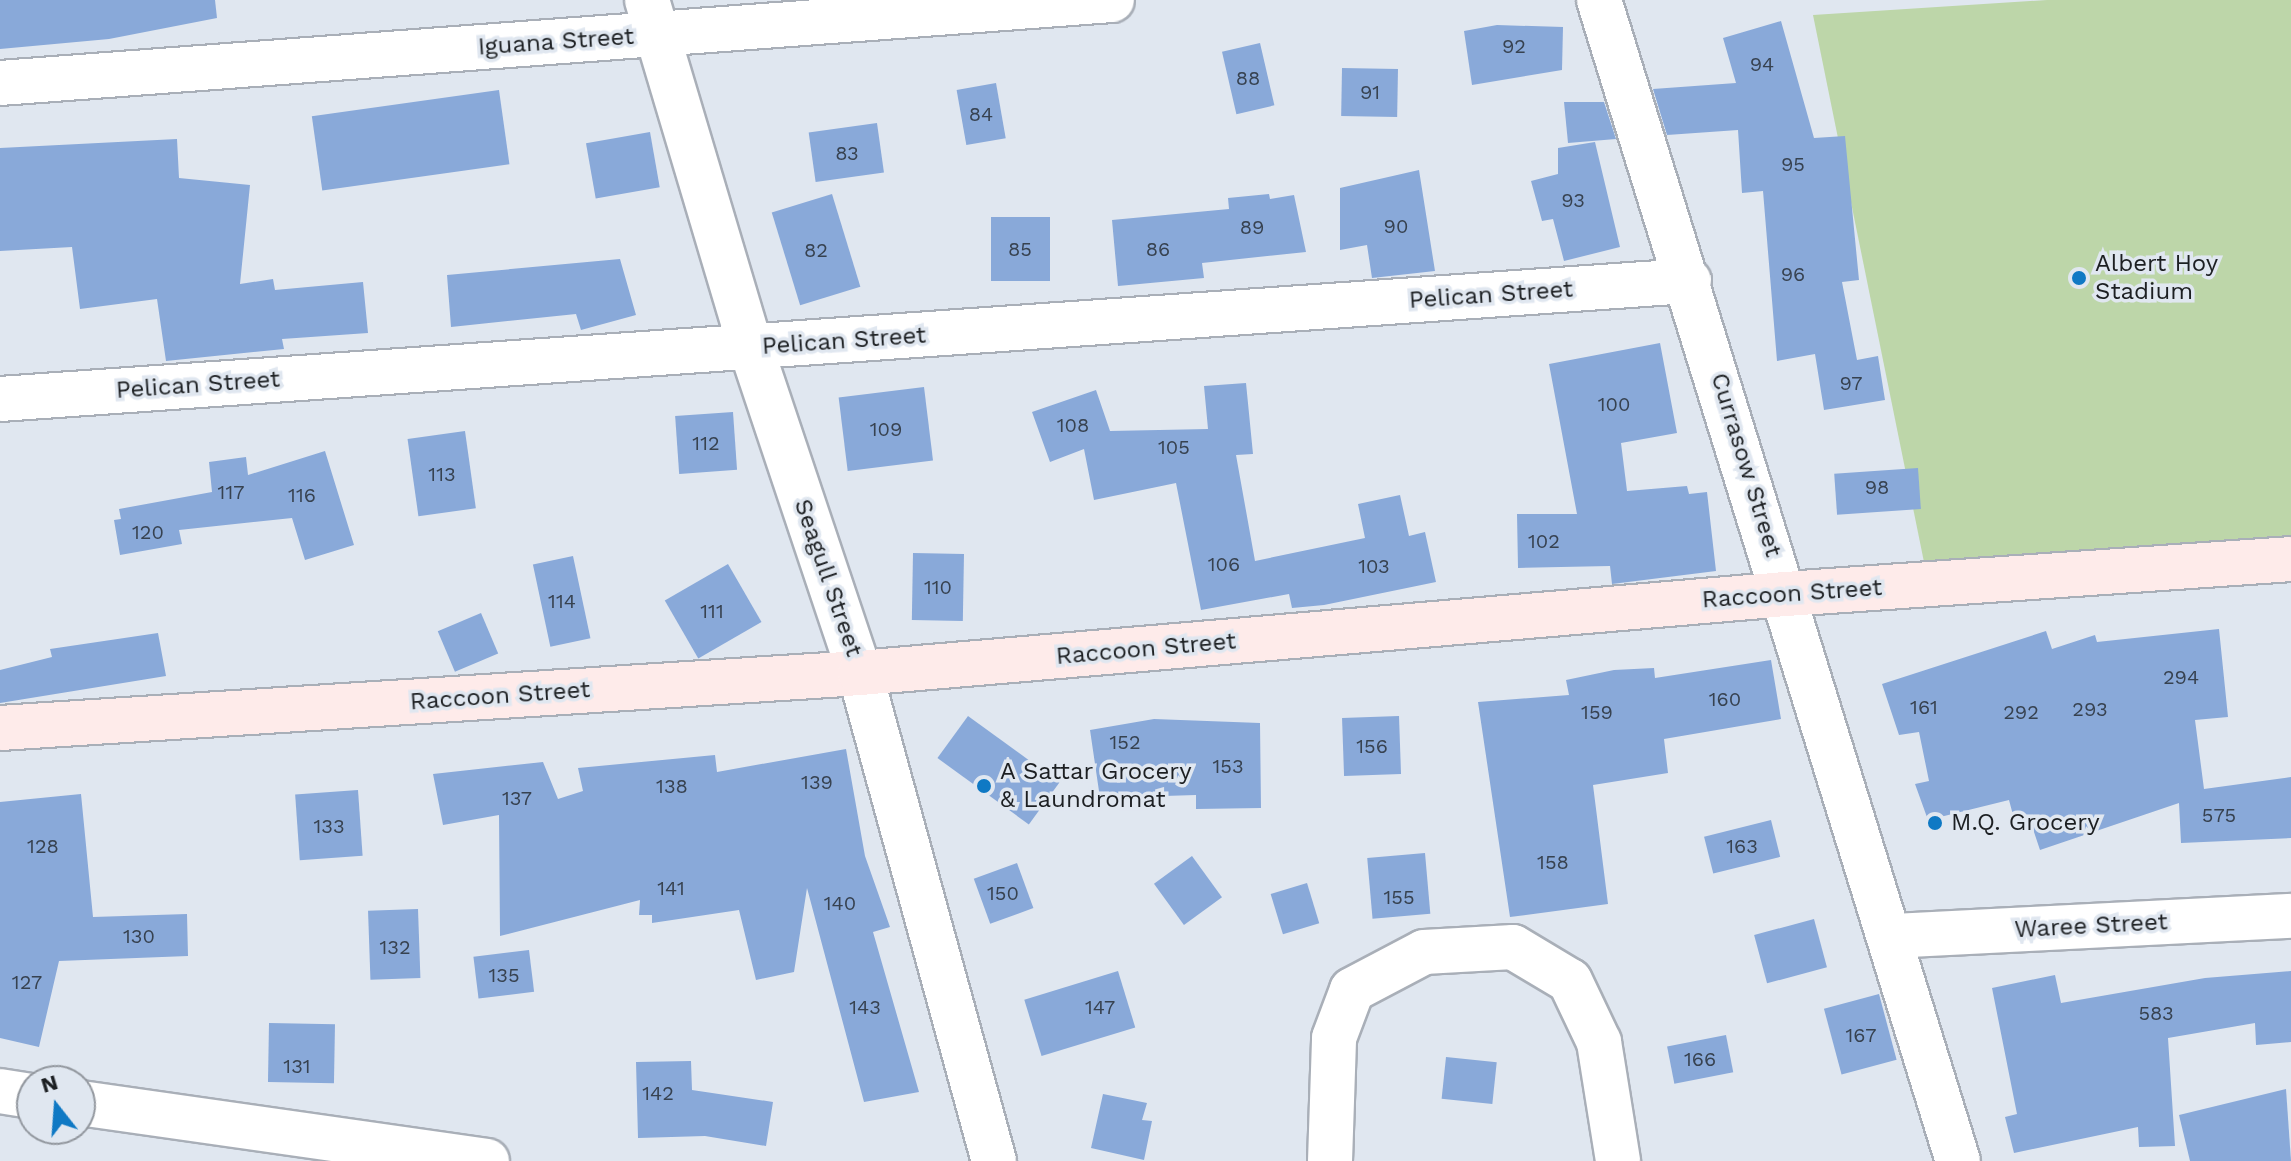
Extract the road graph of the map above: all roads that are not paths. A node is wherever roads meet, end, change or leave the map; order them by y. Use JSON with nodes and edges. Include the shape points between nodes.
{"nodes":[{"id":1,"x":1112,"y":0,"type":"edge"},
{"id":2,"x":1599,"y":0,"type":"edge"},
{"id":3,"x":652,"y":17,"type":"edge"},
{"id":4,"x":0,"y":83,"type":"edge"},
{"id":5,"x":1689,"y":281,"type":"junction"},
{"id":6,"x":751,"y":348,"type":"junction"},
{"id":7,"x":0,"y":399,"type":"edge"},
{"id":8,"x":2291,"y":559,"type":"edge"},
{"id":9,"x":1786,"y":594,"type":"junction"},
{"id":10,"x":860,"y":673,"type":"junction"},
{"id":11,"x":0,"y":728,"type":"edge"},
{"id":12,"x":2291,"y":916,"type":"edge"},
{"id":13,"x":1891,"y":936,"type":"junction"},
{"id":14,"x":96,"y":1105,"type":"edge"},
{"id":15,"x":487,"y":1161,"type":"edge"},
{"id":16,"x":994,"y":1161,"type":"edge"},
{"id":17,"x":1330,"y":1161,"type":"edge"},
{"id":18,"x":1618,"y":1161,"type":"edge"},
{"id":19,"x":1958,"y":1161,"type":"edge"}],
"edges":[{"from":1,"to":3,"type":"street","name":"Iguana Street"},
{"from":2,"to":5,"type":"street","name":"Currasow Street"},
{"from":3,"to":4,"type":"street","name":"Iguana Street"},
{"from":3,"to":6,"type":"street","name":"Seagull Street"},
{"from":5,"to":6,"type":"street","name":"Pelican Street"},
{"from":5,"to":9,"type":"street","name":"Currasow Street"},
{"from":6,"to":7,"type":"street","name":"Pelican Street"},
{"from":6,"to":10,"type":"street","name":"Seagull Street"},
{"from":8,"to":9,"type":"street","name":"Raccoon Street"},
{"from":9,"to":10,"type":"street","name":"Raccoon Street"},
{"from":9,"to":13,"type":"street","name":"Currasow Street"},
{"from":10,"to":11,"type":"street","name":"Raccoon Street"},
{"from":10,"to":16,"type":"street","name":"Seagull Street"},
{"from":12,"to":13,"type":"street","name":"Waree Street"},
{"from":13,"to":19,"type":"street","name":"Currasow Street"},
{"from":14,"to":15,"type":"street"},
{"from":17,"to":18,"type":"street","via":[[1334,1038],[1352,990],[1424,952],[1513,947],[1570,981],[1599,1042]]}]}
